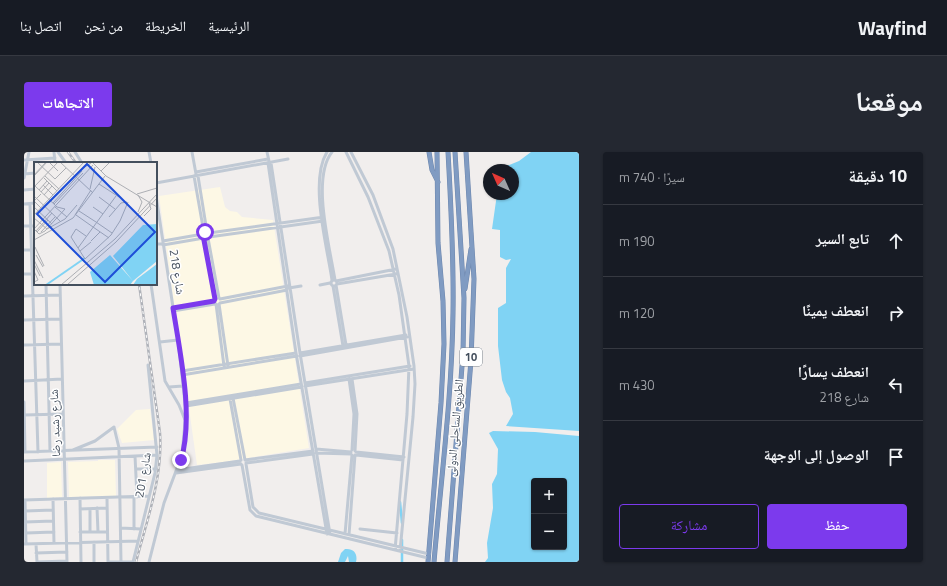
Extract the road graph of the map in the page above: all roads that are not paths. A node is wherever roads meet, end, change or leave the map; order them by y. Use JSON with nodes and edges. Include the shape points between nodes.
{"nodes":[{"id":1,"x":29,"y":152,"type":"edge"},
{"id":2,"x":55,"y":152,"type":"edge"},
{"id":3,"x":74,"y":152,"type":"edge"},
{"id":4,"x":149,"y":152,"type":"edge"},
{"id":5,"x":192,"y":152,"type":"edge"},
{"id":6,"x":267,"y":152,"type":"edge"},
{"id":7,"x":328,"y":152,"type":"edge"},
{"id":8,"x":332,"y":152,"type":"edge"},
{"id":9,"x":346,"y":152,"type":"edge"},
{"id":10,"x":351,"y":152,"type":"edge"},
{"id":11,"x":428,"y":152,"type":"edge"},
{"id":12,"x":437,"y":152,"type":"edge"},
{"id":13,"x":448,"y":152,"type":"edge"},
{"id":14,"x":455,"y":152,"type":"edge"},
{"id":15,"x":466,"y":152,"type":"edge"},
{"id":16,"x":55,"y":158,"type":"junction"},
{"id":17,"x":288,"y":159,"type":"dead end"},
{"id":18,"x":26,"y":160,"type":"edge"},
{"id":19,"x":55,"y":162,"type":"edge"},
{"id":20,"x":65,"y":162,"type":"edge"},
{"id":21,"x":81,"y":162,"type":"edge"},
{"id":22,"x":151,"y":162,"type":"edge"},
{"id":23,"x":269,"y":162,"type":"junction"},
{"id":24,"x":34,"y":174,"type":"edge"},
{"id":25,"x":196,"y":175,"type":"junction"},
{"id":26,"x":24,"y":176,"type":"edge"},
{"id":27,"x":364,"y":176,"type":"junction"},
{"id":28,"x":359,"y":178,"type":"junction"},
{"id":29,"x":439,"y":183,"type":"junction"},
{"id":30,"x":157,"y":184,"type":"edge"},
{"id":31,"x":34,"y":189,"type":"edge"},
{"id":32,"x":24,"y":190,"type":"edge"},
{"id":33,"x":157,"y":203,"type":"edge"},
{"id":34,"x":24,"y":204,"type":"edge"},
{"id":35,"x":30,"y":204,"type":"junction"},
{"id":36,"x":34,"y":204,"type":"edge"},
{"id":37,"x":324,"y":219,"type":"junction"},
{"id":38,"x":24,"y":226,"type":"edge"},
{"id":39,"x":33,"y":226,"type":"edge"},
{"id":40,"x":279,"y":226,"type":"junction"},
{"id":41,"x":206,"y":235,"type":"junction"},
{"id":42,"x":163,"y":243,"type":"junction"},
{"id":43,"x":157,"y":244,"type":"edge"},
{"id":44,"x":472,"y":244,"type":"junction"},
{"id":45,"x":24,"y":250,"type":"edge"},
{"id":46,"x":34,"y":250,"type":"edge"},
{"id":47,"x":396,"y":271,"type":"junction"},
{"id":48,"x":24,"y":274,"type":"edge"},
{"id":49,"x":34,"y":274,"type":"edge"},
{"id":50,"x":334,"y":283,"type":"junction"},
{"id":51,"x":46,"y":285,"type":"edge"},
{"id":52,"x":60,"y":285,"type":"edge"},
{"id":53,"x":151,"y":285,"type":"edge"},
{"id":54,"x":320,"y":285,"type":"dead end"},
{"id":55,"x":301,"y":286,"type":"dead end"},
{"id":56,"x":288,"y":288,"type":"junction"},
{"id":57,"x":46,"y":295,"type":"junction"},
{"id":58,"x":60,"y":295,"type":"junction"},
{"id":59,"x":24,"y":296,"type":"edge"},
{"id":60,"x":34,"y":296,"type":"junction"},
{"id":61,"x":464,"y":298,"type":"junction"},
{"id":62,"x":217,"y":301,"type":"junction"},
{"id":63,"x":173,"y":310,"type":"junction"},
{"id":64,"x":47,"y":319,"type":"junction"},
{"id":65,"x":60,"y":319,"type":"junction"},
{"id":66,"x":24,"y":320,"type":"edge"},
{"id":67,"x":34,"y":320,"type":"junction"},
{"id":68,"x":410,"y":335,"type":"junction"},
{"id":69,"x":405,"y":336,"type":"junction"},
{"id":70,"x":178,"y":340,"type":"junction"},
{"id":71,"x":160,"y":342,"type":"junction"},
{"id":72,"x":61,"y":344,"type":"junction"},
{"id":73,"x":24,"y":345,"type":"edge"},
{"id":74,"x":35,"y":345,"type":"junction"},
{"id":75,"x":48,"y":345,"type":"junction"},
{"id":76,"x":344,"y":346,"type":"junction"},
{"id":77,"x":298,"y":355,"type":"junction"},
{"id":78,"x":148,"y":365,"type":"dead end"},
{"id":79,"x":226,"y":366,"type":"junction"},
{"id":80,"x":414,"y":367,"type":"junction"},
{"id":81,"x":409,"y":368,"type":"junction"},
{"id":82,"x":182,"y":373,"type":"junction"},
{"id":83,"x":62,"y":379,"type":"junction"},
{"id":84,"x":350,"y":379,"type":"junction"},
{"id":85,"x":36,"y":380,"type":"junction"},
{"id":86,"x":48,"y":380,"type":"junction"},
{"id":87,"x":24,"y":381,"type":"edge"},
{"id":88,"x":303,"y":385,"type":"junction"},
{"id":89,"x":183,"y":386,"type":"junction"},
{"id":90,"x":169,"y":387,"type":"junction"},
{"id":91,"x":252,"y":394,"type":"junction"},
{"id":92,"x":220,"y":399,"type":"junction"},
{"id":93,"x":232,"y":399,"type":"junction"},
{"id":94,"x":24,"y":402,"type":"edge"},
{"id":95,"x":186,"y":405,"type":"junction"},
{"id":96,"x":24,"y":414,"type":"edge"},
{"id":97,"x":37,"y":414,"type":"junction"},
{"id":98,"x":49,"y":414,"type":"junction"},
{"id":99,"x":63,"y":414,"type":"junction"},
{"id":100,"x":186,"y":422,"type":"junction"},
{"id":101,"x":157,"y":447,"type":"junction"},
{"id":102,"x":119,"y":448,"type":"junction"},
{"id":103,"x":65,"y":450,"type":"junction"},
{"id":104,"x":73,"y":450,"type":"junction"},
{"id":105,"x":50,"y":451,"type":"junction"},
{"id":106,"x":25,"y":452,"type":"edge"},
{"id":107,"x":38,"y":452,"type":"junction"},
{"id":108,"x":315,"y":452,"type":"junction"},
{"id":109,"x":354,"y":453,"type":"junction"},
{"id":110,"x":157,"y":455,"type":"junction"},
{"id":111,"x":135,"y":456,"type":"junction"},
{"id":112,"x":120,"y":457,"type":"junction"},
{"id":113,"x":404,"y":458,"type":"junction"},
{"id":114,"x":65,"y":459,"type":"junction"},
{"id":115,"x":24,"y":461,"type":"edge"},
{"id":116,"x":243,"y":462,"type":"junction"},
{"id":117,"x":136,"y":469,"type":"junction"},
{"id":118,"x":156,"y":469,"type":"junction"},
{"id":119,"x":176,"y":471,"type":"junction"},
{"id":120,"x":149,"y":496,"type":"junction"},
{"id":121,"x":120,"y":497,"type":"junction"},
{"id":122,"x":135,"y":497,"type":"junction"},
{"id":123,"x":80,"y":498,"type":"junction"},
{"id":124,"x":107,"y":498,"type":"junction"},
{"id":125,"x":53,"y":499,"type":"junction"},
{"id":126,"x":66,"y":499,"type":"junction"},
{"id":127,"x":24,"y":500,"type":"edge"},
{"id":128,"x":97,"y":508,"type":"junction"},
{"id":129,"x":107,"y":508,"type":"junction"},
{"id":130,"x":80,"y":509,"type":"junction"},
{"id":131,"x":90,"y":509,"type":"junction"},
{"id":132,"x":53,"y":510,"type":"junction"},
{"id":133,"x":25,"y":511,"type":"junction"},
{"id":134,"x":53,"y":521,"type":"junction"},
{"id":135,"x":25,"y":522,"type":"junction"},
{"id":136,"x":121,"y":528,"type":"junction"},
{"id":137,"x":134,"y":528,"type":"junction"},
{"id":138,"x":141,"y":529,"type":"junction"},
{"id":139,"x":360,"y":529,"type":"dead end"},
{"id":140,"x":54,"y":532,"type":"junction"},
{"id":141,"x":80,"y":532,"type":"junction"},
{"id":142,"x":90,"y":532,"type":"junction"},
{"id":143,"x":98,"y":532,"type":"junction"},
{"id":144,"x":107,"y":532,"type":"junction"},
{"id":145,"x":328,"y":532,"type":"junction"},
{"id":146,"x":26,"y":533,"type":"junction"},
{"id":147,"x":397,"y":533,"type":"junction"},
{"id":148,"x":347,"y":535,"type":"junction"},
{"id":149,"x":138,"y":541,"type":"junction"},
{"id":150,"x":94,"y":542,"type":"junction"},
{"id":151,"x":108,"y":542,"type":"junction"},
{"id":152,"x":121,"y":542,"type":"junction"},
{"id":153,"x":54,"y":543,"type":"junction"},
{"id":154,"x":66,"y":543,"type":"junction"},
{"id":155,"x":81,"y":543,"type":"junction"},
{"id":156,"x":25,"y":544,"type":"edge"},
{"id":157,"x":36,"y":544,"type":"junction"},
{"id":158,"x":395,"y":548,"type":"junction"},
{"id":159,"x":400,"y":549,"type":"junction"},
{"id":160,"x":67,"y":552,"type":"junction"},
{"id":161,"x":36,"y":553,"type":"junction"},
{"id":162,"x":428,"y":558,"type":"edge"},
{"id":163,"x":67,"y":561,"type":"edge"},
{"id":164,"x":37,"y":562,"type":"edge"},
{"id":165,"x":81,"y":562,"type":"edge"},
{"id":166,"x":94,"y":562,"type":"edge"},
{"id":167,"x":108,"y":562,"type":"edge"},
{"id":168,"x":121,"y":562,"type":"edge"},
{"id":169,"x":133,"y":562,"type":"edge"},
{"id":170,"x":149,"y":562,"type":"edge"},
{"id":171,"x":434,"y":562,"type":"edge"},
{"id":172,"x":447,"y":562,"type":"edge"},
{"id":173,"x":455,"y":562,"type":"edge"}],
"edges":[{"from":1,"to":18,"type":"street"},
{"from":2,"to":16,"type":"street"},
{"from":2,"to":20,"type":"street"},
{"from":3,"to":21,"type":"street"},
{"from":4,"to":22,"type":"street"},
{"from":5,"to":25,"type":"street"},
{"from":6,"to":23,"type":"street"},
{"from":7,"to":37,"type":"street","via":[[321,164],[319,175]]},
{"from":8,"to":37,"type":"street","via":[[322,177]]},
{"from":9,"to":28,"type":"street"},
{"from":10,"to":27,"type":"street"},
{"from":11,"to":29,"type":"highway","via":[[433,173]]},
{"from":12,"to":29,"type":"highway","name":"الطريق الساحلى الدولى","number":"10"},
{"from":13,"to":171,"type":"highway","name":"الطريق الساحلى الدولى","number":"10","via":[[453,313]]},
{"from":14,"to":61,"type":"highway","name":"الطريق الساحلى الدولى","number":"10"},
{"from":15,"to":44,"type":"highway","name":"الطريق الساحلى الدولى","number":"10"},
{"from":16,"to":18,"type":"street"},
{"from":16,"to":19,"type":"street"},
{"from":17,"to":23,"type":"street"},
{"from":18,"to":26,"type":"street"},
{"from":23,"to":25,"type":"street"},
{"from":23,"to":40,"type":"street"},
{"from":24,"to":26,"type":"street"},
{"from":25,"to":30,"type":"street"},
{"from":25,"to":41,"type":"street"},
{"from":27,"to":28,"type":"street"},
{"from":27,"to":47,"type":"street","via":[[387,231]]},
{"from":28,"to":47,"type":"street","via":[[383,232]]},
{"from":29,"to":162,"type":"highway","name":"الطريق الساحلى الدولى","number":"10","via":[[438,243],[444,344]]},
{"from":31,"to":32,"type":"street"},
{"from":33,"to":42,"type":"street","name":"شارع 218"},
{"from":34,"to":35,"type":"street"},
{"from":35,"to":36,"type":"street"},
{"from":35,"to":39,"type":"street"},
{"from":37,"to":40,"type":"street"},
{"from":37,"to":50,"type":"street"},
{"from":38,"to":39,"type":"street"},
{"from":39,"to":46,"type":"street"},
{"from":40,"to":41,"type":"street"},
{"from":40,"to":56,"type":"street"},
{"from":41,"to":42,"type":"street"},
{"from":41,"to":62,"type":"street"},
{"from":42,"to":43,"type":"street"},
{"from":42,"to":63,"type":"street","name":"شارع 218"},
{"from":44,"to":61,"type":"highway"},
{"from":44,"to":173,"type":"highway","name":"الطريق الساحلى الدولى","number":"10","via":[[474,268],[471,360]]},
{"from":45,"to":46,"type":"street"},
{"from":46,"to":49,"type":"street"},
{"from":47,"to":50,"type":"street"},
{"from":47,"to":68,"type":"street"},
{"from":47,"to":69,"type":"street"},
{"from":48,"to":49,"type":"street"},
{"from":49,"to":60,"type":"street"},
{"from":50,"to":54,"type":"street"},
{"from":50,"to":76,"type":"street"},
{"from":51,"to":57,"type":"street"},
{"from":52,"to":58,"type":"street","name":"شارع رشيد رضا"},
{"from":53,"to":71,"type":"street"},
{"from":55,"to":56,"type":"street"},
{"from":56,"to":62,"type":"street"},
{"from":56,"to":77,"type":"street"},
{"from":57,"to":58,"type":"street"},
{"from":57,"to":60,"type":"street"},
{"from":57,"to":64,"type":"street"},
{"from":58,"to":65,"type":"street","name":"شارع رشيد رضا"},
{"from":59,"to":60,"type":"street"},
{"from":60,"to":67,"type":"street"},
{"from":61,"to":172,"type":"highway","name":"الطريق الساحلى الدولى","number":"10","via":[[463,353]]},
{"from":62,"to":63,"type":"street"},
{"from":62,"to":79,"type":"street"},
{"from":63,"to":70,"type":"street","name":"شارع 218"},
{"from":64,"to":65,"type":"street"},
{"from":64,"to":67,"type":"street"},
{"from":64,"to":75,"type":"street"},
{"from":65,"to":72,"type":"street","name":"شارع رشيد رضا"},
{"from":66,"to":67,"type":"street"},
{"from":67,"to":74,"type":"street"},
{"from":68,"to":69,"type":"street"},
{"from":68,"to":80,"type":"street"},
{"from":69,"to":76,"type":"street"},
{"from":69,"to":77,"type":"street"},
{"from":69,"to":81,"type":"street"},
{"from":70,"to":71,"type":"street"},
{"from":70,"to":82,"type":"street","name":"شارع 218"},
{"from":71,"to":90,"type":"street","via":[[165,381]]},
{"from":72,"to":75,"type":"street"},
{"from":72,"to":83,"type":"street","name":"شارع رشيد رضا"},
{"from":73,"to":74,"type":"street"},
{"from":74,"to":75,"type":"street"},
{"from":74,"to":85,"type":"street"},
{"from":75,"to":86,"type":"street"},
{"from":76,"to":77,"type":"street"},
{"from":77,"to":79,"type":"street"},
{"from":77,"to":88,"type":"street"},
{"from":78,"to":101,"type":"street","name":"شارع 201"},
{"from":79,"to":82,"type":"street"},
{"from":80,"to":81,"type":"street"},
{"from":80,"to":159,"type":"street","via":[[413,417]]},
{"from":81,"to":84,"type":"street"},
{"from":81,"to":88,"type":"street"},
{"from":81,"to":113,"type":"street"},
{"from":82,"to":89,"type":"street","name":"شارع 218"},
{"from":83,"to":86,"type":"street"},
{"from":83,"to":99,"type":"street","name":"شارع رشيد رضا"},
{"from":84,"to":88,"type":"street"},
{"from":84,"to":109,"type":"street","via":[[357,414]]},
{"from":85,"to":86,"type":"street"},
{"from":85,"to":87,"type":"street"},
{"from":85,"to":97,"type":"street"},
{"from":86,"to":98,"type":"street"},
{"from":88,"to":91,"type":"street"},
{"from":88,"to":108,"type":"street"},
{"from":89,"to":90,"type":"street"},
{"from":89,"to":95,"type":"street","name":"شارع 218"},
{"from":90,"to":100,"type":"street"},
{"from":91,"to":92,"type":"street"},
{"from":91,"to":93,"type":"street"},
{"from":92,"to":93,"type":"street"},
{"from":92,"to":95,"type":"street"},
{"from":93,"to":116,"type":"street"},
{"from":94,"to":96,"type":"street"},
{"from":95,"to":100,"type":"street","name":"شارع 218"},
{"from":96,"to":97,"type":"street"},
{"from":96,"to":106,"type":"street"},
{"from":97,"to":98,"type":"street"},
{"from":97,"to":107,"type":"street"},
{"from":98,"to":99,"type":"street"},
{"from":98,"to":105,"type":"street"},
{"from":99,"to":103,"type":"street","name":"شارع رشيد رضا"},
{"from":100,"to":119,"type":"street","name":"شارع 218","via":[[184,447]]},
{"from":101,"to":102,"type":"street"},
{"from":101,"to":110,"type":"street","name":"شارع 201"},
{"from":102,"to":104,"type":"street"},
{"from":102,"to":104,"type":"street","via":[[114,427],[95,441]]},
{"from":102,"to":112,"type":"street"},
{"from":103,"to":104,"type":"street"},
{"from":103,"to":105,"type":"street"},
{"from":103,"to":114,"type":"street","name":"شارع رشيد رضا"},
{"from":105,"to":107,"type":"street"},
{"from":106,"to":107,"type":"street"},
{"from":108,"to":109,"type":"street"},
{"from":108,"to":116,"type":"street"},
{"from":108,"to":145,"type":"street"},
{"from":109,"to":113,"type":"street"},
{"from":109,"to":148,"type":"street"},
{"from":110,"to":111,"type":"street"},
{"from":110,"to":118,"type":"street","name":"شارع 201"},
{"from":111,"to":112,"type":"street"},
{"from":111,"to":117,"type":"street"},
{"from":112,"to":114,"type":"street"},
{"from":112,"to":121,"type":"street"},
{"from":113,"to":147,"type":"street"},
{"from":114,"to":115,"type":"street"},
{"from":114,"to":126,"type":"street","name":"شارع رشيد رضا"},
{"from":116,"to":119,"type":"street"},
{"from":116,"to":145,"type":"street","via":[[253,507],[257,512]]},
{"from":117,"to":118,"type":"street"},
{"from":117,"to":122,"type":"street"},
{"from":118,"to":120,"type":"street","name":"شارع 201"},
{"from":119,"to":170,"type":"street","name":"شارع 218","via":[[164,503]]},
{"from":120,"to":122,"type":"street"},
{"from":120,"to":138,"type":"street","name":"شارع 201"},
{"from":121,"to":122,"type":"street"},
{"from":121,"to":124,"type":"street"},
{"from":121,"to":136,"type":"street"},
{"from":122,"to":137,"type":"street"},
{"from":123,"to":124,"type":"street"},
{"from":123,"to":126,"type":"street"},
{"from":123,"to":130,"type":"street"},
{"from":124,"to":129,"type":"street"},
{"from":125,"to":126,"type":"street"},
{"from":125,"to":127,"type":"street"},
{"from":125,"to":132,"type":"street"},
{"from":126,"to":154,"type":"street","name":"شارع رشيد رضا"},
{"from":127,"to":133,"type":"street"},
{"from":128,"to":129,"type":"street"},
{"from":128,"to":131,"type":"street"},
{"from":128,"to":143,"type":"street"},
{"from":129,"to":144,"type":"street"},
{"from":130,"to":131,"type":"street"},
{"from":130,"to":141,"type":"street"},
{"from":131,"to":142,"type":"street"},
{"from":132,"to":133,"type":"street"},
{"from":132,"to":134,"type":"street"},
{"from":133,"to":135,"type":"street"},
{"from":134,"to":135,"type":"street"},
{"from":134,"to":140,"type":"street"},
{"from":135,"to":146,"type":"street"},
{"from":136,"to":137,"type":"street"},
{"from":136,"to":152,"type":"street"},
{"from":137,"to":138,"type":"street"},
{"from":138,"to":149,"type":"street","name":"شارع 201"},
{"from":139,"to":147,"type":"street"},
{"from":140,"to":146,"type":"street"},
{"from":140,"to":153,"type":"street"},
{"from":141,"to":142,"type":"street"},
{"from":141,"to":155,"type":"street"},
{"from":142,"to":143,"type":"street"},
{"from":143,"to":144,"type":"street"},
{"from":144,"to":151,"type":"street"},
{"from":145,"to":148,"type":"street"},
{"from":145,"to":158,"type":"street"},
{"from":146,"to":156,"type":"street"},
{"from":147,"to":158,"type":"street"},
{"from":148,"to":158,"type":"street"},
{"from":149,"to":152,"type":"street"},
{"from":149,"to":169,"type":"street","name":"شارع 201"},
{"from":150,"to":151,"type":"street"},
{"from":150,"to":155,"type":"street"},
{"from":150,"to":166,"type":"street"},
{"from":151,"to":152,"type":"street"},
{"from":151,"to":167,"type":"street"},
{"from":152,"to":168,"type":"street"},
{"from":153,"to":154,"type":"street"},
{"from":153,"to":157,"type":"street"},
{"from":154,"to":155,"type":"street"},
{"from":154,"to":160,"type":"street","name":"شارع رشيد رضا"},
{"from":155,"to":165,"type":"street"},
{"from":156,"to":157,"type":"street"},
{"from":157,"to":161,"type":"street"},
{"from":158,"to":159,"type":"street"},
{"from":159,"to":162,"type":"street"},
{"from":160,"to":161,"type":"street"},
{"from":160,"to":163,"type":"street","name":"شارع رشيد رضا"},
{"from":161,"to":164,"type":"street"},
{"from":163,"to":164,"type":"street"},
{"from":167,"to":168,"type":"street"},
{"from":168,"to":169,"type":"street"}]}
